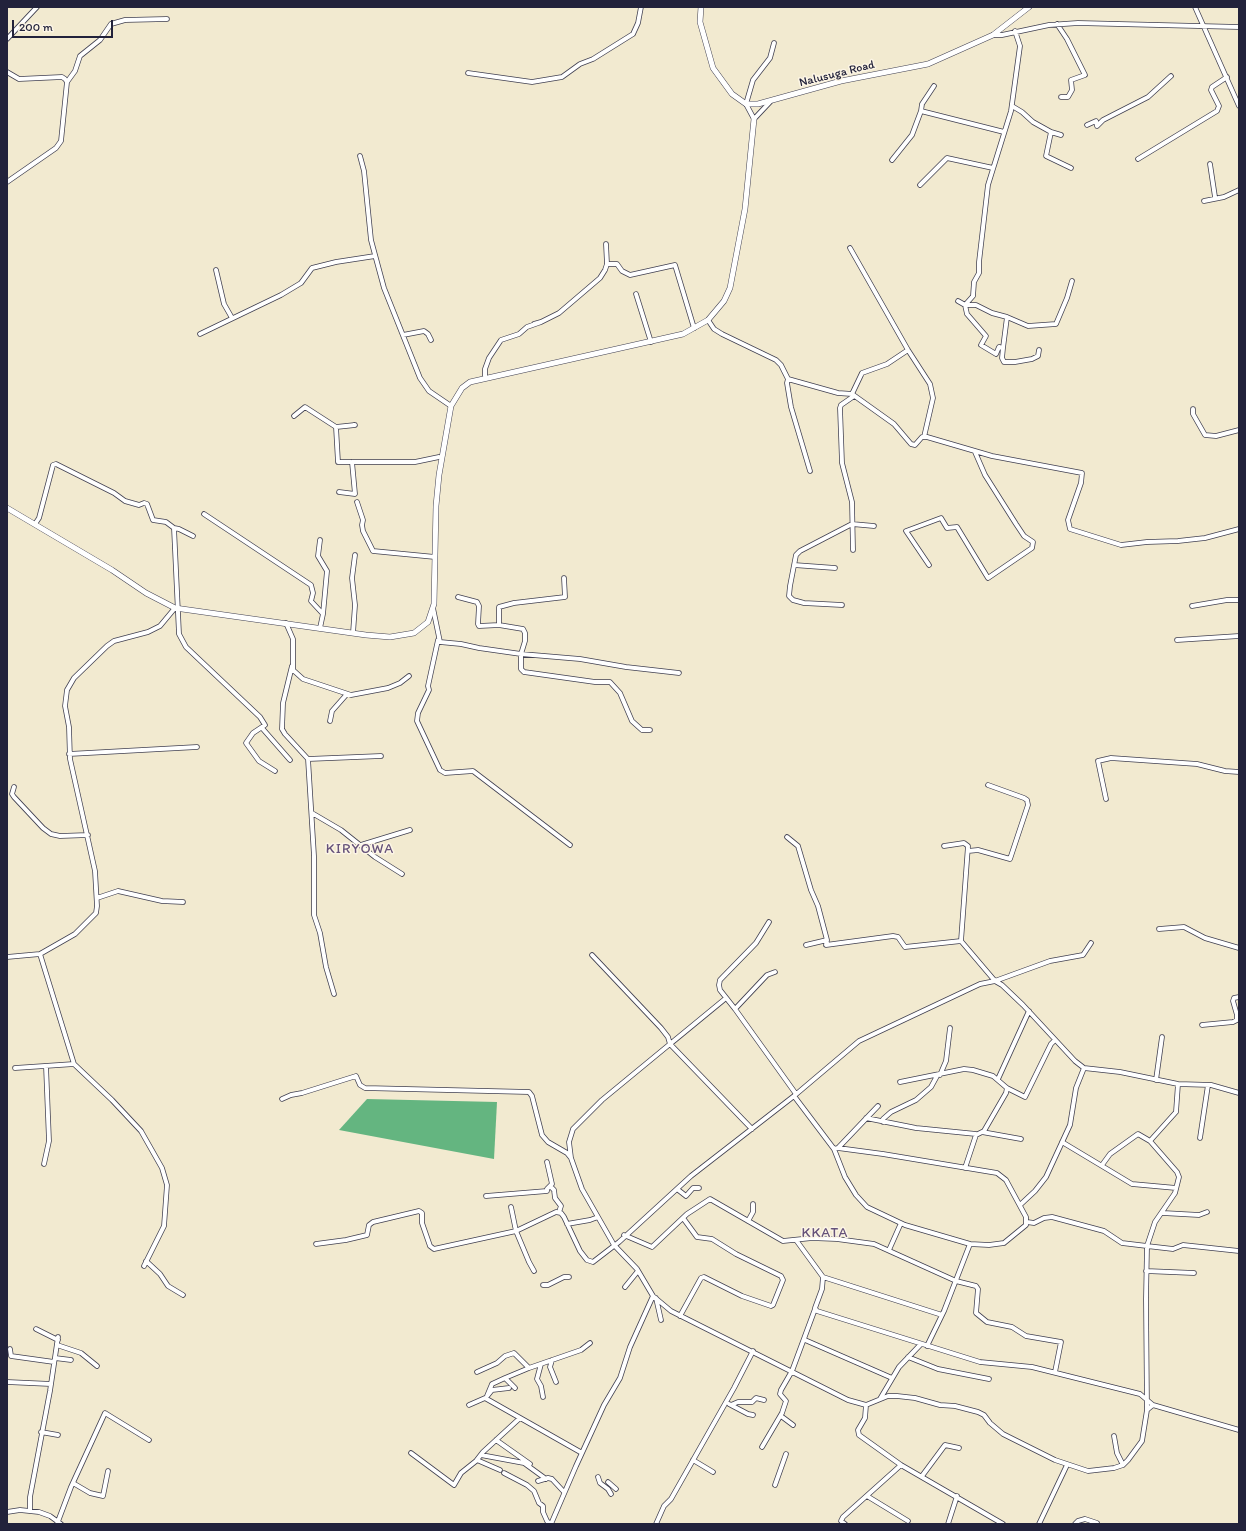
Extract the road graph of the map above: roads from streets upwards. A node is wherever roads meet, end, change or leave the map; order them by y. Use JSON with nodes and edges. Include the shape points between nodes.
{"nodes":[{"id":1,"x":38,"y":7,"type":"edge"},
{"id":2,"x":641,"y":7,"type":"edge"},
{"id":3,"x":701,"y":7,"type":"edge"},
{"id":4,"x":1029,"y":7,"type":"edge"},
{"id":5,"x":1196,"y":7,"type":"edge"},
{"id":6,"x":167,"y":19,"type":"dead end"},
{"id":7,"x":1057,"y":24,"type":"junction"},
{"id":8,"x":1204,"y":27,"type":"junction"},
{"id":9,"x":1239,"y":27,"type":"edge"},
{"id":10,"x":1015,"y":31,"type":"junction"},
{"id":11,"x":993,"y":35,"type":"junction"},
{"id":12,"x":7,"y":39,"type":"edge"},
{"id":13,"x":774,"y":43,"type":"dead end"},
{"id":14,"x":7,"y":72,"type":"edge"},
{"id":15,"x":468,"y":73,"type":"dead end"},
{"id":16,"x":1171,"y":76,"type":"dead end"},
{"id":17,"x":1227,"y":77,"type":"junction"},
{"id":18,"x":67,"y":82,"type":"junction"},
{"id":19,"x":934,"y":86,"type":"dead end"},
{"id":20,"x":1061,"y":97,"type":"dead end"},
{"id":21,"x":770,"y":102,"type":"junction"},
{"id":22,"x":746,"y":104,"type":"junction"},
{"id":23,"x":1012,"y":106,"type":"junction"},
{"id":24,"x":1239,"y":106,"type":"edge"},
{"id":25,"x":921,"y":111,"type":"junction"},
{"id":26,"x":754,"y":119,"type":"junction"},
{"id":27,"x":1087,"y":125,"type":"dead end"},
{"id":28,"x":1004,"y":132,"type":"junction"},
{"id":29,"x":1051,"y":132,"type":"junction"},
{"id":30,"x":1061,"y":135,"type":"dead end"},
{"id":31,"x":360,"y":156,"type":"dead end"},
{"id":32,"x":892,"y":160,"type":"dead end"},
{"id":33,"x":1138,"y":160,"type":"dead end"},
{"id":34,"x":1210,"y":164,"type":"dead end"},
{"id":35,"x":993,"y":168,"type":"junction"},
{"id":36,"x":1070,"y":168,"type":"dead end"},
{"id":37,"x":7,"y":182,"type":"edge"},
{"id":38,"x":920,"y":186,"type":"dead end"},
{"id":39,"x":1239,"y":190,"type":"edge"},
{"id":40,"x":1215,"y":198,"type":"junction"},
{"id":41,"x":1204,"y":201,"type":"dead end"},
{"id":42,"x":606,"y":244,"type":"dead end"},
{"id":43,"x":850,"y":248,"type":"dead end"},
{"id":44,"x":375,"y":256,"type":"junction"},
{"id":45,"x":607,"y":264,"type":"junction"},
{"id":46,"x":216,"y":270,"type":"dead end"},
{"id":47,"x":1072,"y":281,"type":"dead end"},
{"id":48,"x":636,"y":294,"type":"dead end"},
{"id":49,"x":958,"y":301,"type":"dead end"},
{"id":50,"x":965,"y":305,"type":"junction"},
{"id":51,"x":1007,"y":317,"type":"junction"},
{"id":52,"x":232,"y":318,"type":"junction"},
{"id":53,"x":708,"y":320,"type":"junction"},
{"id":54,"x":694,"y":328,"type":"junction"},
{"id":55,"x":200,"y":334,"type":"dead end"},
{"id":56,"x":403,"y":335,"type":"dead end"},
{"id":57,"x":430,"y":340,"type":"dead end"},
{"id":58,"x":651,"y":342,"type":"junction"},
{"id":59,"x":1003,"y":348,"type":"junction"},
{"id":60,"x":908,"y":350,"type":"junction"},
{"id":61,"x":1039,"y":350,"type":"dead end"},
{"id":62,"x":485,"y":376,"type":"dead end"},
{"id":63,"x":788,"y":379,"type":"junction"},
{"id":64,"x":853,"y":395,"type":"junction"},
{"id":65,"x":451,"y":406,"type":"junction"},
{"id":66,"x":1194,"y":409,"type":"dead end"},
{"id":67,"x":294,"y":416,"type":"dead end"},
{"id":68,"x":1239,"y":430,"type":"edge"},
{"id":69,"x":924,"y":437,"type":"junction"},
{"id":70,"x":975,"y":452,"type":"junction"},
{"id":71,"x":439,"y":457,"type":"dead end"},
{"id":72,"x":351,"y":462,"type":"dead end"},
{"id":73,"x":810,"y":471,"type":"dead end"},
{"id":74,"x":339,"y":492,"type":"dead end"},
{"id":75,"x":357,"y":502,"type":"dead end"},
{"id":76,"x":7,"y":508,"type":"edge"},
{"id":77,"x":204,"y":514,"type":"dead end"},
{"id":78,"x":36,"y":524,"type":"junction"},
{"id":79,"x":852,"y":524,"type":"junction"},
{"id":80,"x":874,"y":526,"type":"dead end"},
{"id":81,"x":174,"y":528,"type":"junction"},
{"id":82,"x":1239,"y":529,"type":"edge"},
{"id":83,"x":193,"y":536,"type":"dead end"},
{"id":84,"x":320,"y":540,"type":"dead end"},
{"id":85,"x":853,"y":550,"type":"dead end"},
{"id":86,"x":355,"y":555,"type":"dead end"},
{"id":87,"x":435,"y":557,"type":"junction"},
{"id":88,"x":929,"y":565,"type":"dead end"},
{"id":89,"x":794,"y":566,"type":"junction"},
{"id":90,"x":836,"y":568,"type":"dead end"},
{"id":91,"x":564,"y":578,"type":"dead end"},
{"id":92,"x":458,"y":597,"type":"dead end"},
{"id":93,"x":1239,"y":600,"type":"edge"},
{"id":94,"x":842,"y":605,"type":"dead end"},
{"id":95,"x":1192,"y":606,"type":"dead end"},
{"id":96,"x":176,"y":608,"type":"junction"},
{"id":97,"x":433,"y":608,"type":"junction"},
{"id":98,"x":323,"y":614,"type":"junction"},
{"id":99,"x":286,"y":623,"type":"junction"},
{"id":100,"x":499,"y":625,"type":"junction"},
{"id":101,"x":320,"y":628,"type":"junction"},
{"id":102,"x":353,"y":633,"type":"junction"},
{"id":103,"x":1239,"y":636,"type":"edge"},
{"id":104,"x":438,"y":640,"type":"junction"},
{"id":105,"x":1178,"y":640,"type":"dead end"},
{"id":106,"x":521,"y":654,"type":"junction"},
{"id":107,"x":292,"y":666,"type":"junction"},
{"id":108,"x":679,"y":673,"type":"dead end"},
{"id":109,"x":409,"y":676,"type":"dead end"},
{"id":110,"x":347,"y":694,"type":"junction"},
{"id":111,"x":330,"y":721,"type":"dead end"},
{"id":112,"x":262,"y":728,"type":"junction"},
{"id":113,"x":650,"y":730,"type":"dead end"},
{"id":114,"x":197,"y":747,"type":"dead end"},
{"id":115,"x":69,"y":754,"type":"junction"},
{"id":116,"x":381,"y":756,"type":"dead end"},
{"id":117,"x":308,"y":759,"type":"junction"},
{"id":118,"x":290,"y":760,"type":"dead end"},
{"id":119,"x":275,"y":771,"type":"dead end"},
{"id":120,"x":1239,"y":772,"type":"edge"},
{"id":121,"x":988,"y":785,"type":"dead end"},
{"id":122,"x":14,"y":787,"type":"dead end"},
{"id":123,"x":1106,"y":799,"type":"dead end"},
{"id":124,"x":312,"y":813,"type":"junction"},
{"id":125,"x":410,"y":830,"type":"dead end"},
{"id":126,"x":88,"y":835,"type":"junction"},
{"id":127,"x":787,"y":837,"type":"dead end"},
{"id":128,"x":361,"y":845,"type":"junction"},
{"id":129,"x":570,"y":845,"type":"dead end"},
{"id":130,"x":944,"y":846,"type":"dead end"},
{"id":131,"x":968,"y":851,"type":"junction"},
{"id":132,"x":402,"y":874,"type":"dead end"},
{"id":133,"x":97,"y":898,"type":"junction"},
{"id":134,"x":183,"y":902,"type":"dead end"},
{"id":135,"x":769,"y":922,"type":"dead end"},
{"id":136,"x":1158,"y":929,"type":"dead end"},
{"id":137,"x":827,"y":940,"type":"junction"},
{"id":138,"x":961,"y":941,"type":"junction"},
{"id":139,"x":1091,"y":943,"type":"dead end"},
{"id":140,"x":806,"y":945,"type":"dead end"},
{"id":141,"x":1239,"y":948,"type":"edge"},
{"id":142,"x":40,"y":954,"type":"junction"},
{"id":143,"x":592,"y":955,"type":"dead end"},
{"id":144,"x":7,"y":957,"type":"edge"},
{"id":145,"x":775,"y":972,"type":"dead end"},
{"id":146,"x":995,"y":981,"type":"junction"},
{"id":147,"x":334,"y":994,"type":"dead end"},
{"id":148,"x":1239,"y":997,"type":"edge"},
{"id":149,"x":726,"y":998,"type":"junction"},
{"id":150,"x":735,"y":1009,"type":"junction"},
{"id":151,"x":1029,"y":1011,"type":"junction"},
{"id":152,"x":1202,"y":1024,"type":"dead end"},
{"id":153,"x":950,"y":1028,"type":"dead end"},
{"id":154,"x":1162,"y":1038,"type":"dead end"},
{"id":155,"x":1055,"y":1040,"type":"junction"},
{"id":156,"x":670,"y":1044,"type":"junction"},
{"id":157,"x":74,"y":1064,"type":"junction"},
{"id":158,"x":46,"y":1066,"type":"junction"},
{"id":159,"x":15,"y":1068,"type":"dead end"},
{"id":160,"x":1084,"y":1068,"type":"junction"},
{"id":161,"x":938,"y":1075,"type":"junction"},
{"id":162,"x":998,"y":1079,"type":"junction"},
{"id":163,"x":1156,"y":1080,"type":"junction"},
{"id":164,"x":900,"y":1082,"type":"dead end"},
{"id":165,"x":1178,"y":1084,"type":"junction"},
{"id":166,"x":1208,"y":1085,"type":"junction"},
{"id":167,"x":1006,"y":1088,"type":"junction"},
{"id":168,"x":1239,"y":1093,"type":"edge"},
{"id":169,"x":795,"y":1095,"type":"junction"},
{"id":170,"x":282,"y":1100,"type":"dead end"},
{"id":171,"x":878,"y":1106,"type":"dead end"},
{"id":172,"x":866,"y":1118,"type":"junction"},
{"id":173,"x":883,"y":1122,"type":"junction"},
{"id":174,"x":752,"y":1129,"type":"junction"},
{"id":175,"x":982,"y":1132,"type":"junction"},
{"id":176,"x":976,"y":1134,"type":"junction"},
{"id":177,"x":1200,"y":1138,"type":"dead end"},
{"id":178,"x":1021,"y":1139,"type":"dead end"},
{"id":179,"x":1150,"y":1141,"type":"junction"},
{"id":180,"x":1062,"y":1142,"type":"junction"},
{"id":181,"x":836,"y":1149,"type":"junction"},
{"id":182,"x":571,"y":1158,"type":"junction"},
{"id":183,"x":547,"y":1162,"type":"dead end"},
{"id":184,"x":44,"y":1164,"type":"dead end"},
{"id":185,"x":1102,"y":1165,"type":"junction"},
{"id":186,"x":965,"y":1168,"type":"junction"},
{"id":187,"x":550,"y":1186,"type":"junction"},
{"id":188,"x":699,"y":1188,"type":"dead end"},
{"id":189,"x":1176,"y":1188,"type":"junction"},
{"id":190,"x":677,"y":1189,"type":"junction"},
{"id":191,"x":486,"y":1196,"type":"dead end"},
{"id":192,"x":753,"y":1204,"type":"dead end"},
{"id":193,"x":1020,"y":1205,"type":"junction"},
{"id":194,"x":511,"y":1207,"type":"dead end"},
{"id":195,"x":558,"y":1212,"type":"junction"},
{"id":196,"x":1207,"y":1212,"type":"dead end"},
{"id":197,"x":1163,"y":1213,"type":"junction"},
{"id":198,"x":598,"y":1217,"type":"junction"},
{"id":199,"x":684,"y":1218,"type":"junction"},
{"id":200,"x":748,"y":1221,"type":"junction"},
{"id":201,"x":1027,"y":1222,"type":"junction"},
{"id":202,"x":901,"y":1223,"type":"junction"},
{"id":203,"x":567,"y":1224,"type":"junction"},
{"id":204,"x":516,"y":1231,"type":"junction"},
{"id":205,"x":624,"y":1235,"type":"junction"},
{"id":206,"x":796,"y":1240,"type":"junction"},
{"id":207,"x":316,"y":1244,"type":"dead end"},
{"id":208,"x":970,"y":1244,"type":"junction"},
{"id":209,"x":614,"y":1245,"type":"junction"},
{"id":210,"x":1147,"y":1246,"type":"junction"},
{"id":211,"x":890,"y":1250,"type":"junction"},
{"id":212,"x":1239,"y":1251,"type":"edge"},
{"id":213,"x":146,"y":1261,"type":"junction"},
{"id":214,"x":144,"y":1266,"type":"dead end"},
{"id":215,"x":534,"y":1271,"type":"dead end"},
{"id":216,"x":638,"y":1271,"type":"junction"},
{"id":217,"x":1146,"y":1271,"type":"junction"},
{"id":218,"x":1194,"y":1273,"type":"dead end"},
{"id":219,"x":569,"y":1277,"type":"dead end"},
{"id":220,"x":823,"y":1277,"type":"junction"},
{"id":221,"x":956,"y":1281,"type":"junction"},
{"id":222,"x":543,"y":1285,"type":"dead end"},
{"id":223,"x":625,"y":1287,"type":"dead end"},
{"id":224,"x":183,"y":1295,"type":"dead end"},
{"id":225,"x":655,"y":1297,"type":"junction"},
{"id":226,"x":815,"y":1309,"type":"junction"},
{"id":227,"x":942,"y":1315,"type":"junction"},
{"id":228,"x":680,"y":1316,"type":"junction"},
{"id":229,"x":661,"y":1320,"type":"dead end"},
{"id":230,"x":36,"y":1328,"type":"dead end"},
{"id":231,"x":805,"y":1340,"type":"junction"},
{"id":232,"x":590,"y":1343,"type":"dead end"},
{"id":233,"x":921,"y":1344,"type":"junction"},
{"id":234,"x":57,"y":1345,"type":"junction"},
{"id":235,"x":927,"y":1346,"type":"junction"},
{"id":236,"x":10,"y":1349,"type":"dead end"},
{"id":237,"x":753,"y":1351,"type":"junction"},
{"id":238,"x":908,"y":1357,"type":"junction"},
{"id":239,"x":55,"y":1360,"type":"junction"},
{"id":240,"x":71,"y":1360,"type":"dead end"},
{"id":241,"x":552,"y":1360,"type":"junction"},
{"id":242,"x":541,"y":1364,"type":"junction"},
{"id":243,"x":97,"y":1366,"type":"dead end"},
{"id":244,"x":529,"y":1368,"type":"junction"},
{"id":245,"x":477,"y":1372,"type":"dead end"},
{"id":246,"x":792,"y":1372,"type":"junction"},
{"id":247,"x":1055,"y":1372,"type":"junction"},
{"id":248,"x":505,"y":1378,"type":"junction"},
{"id":249,"x":892,"y":1378,"type":"junction"},
{"id":250,"x":989,"y":1379,"type":"dead end"},
{"id":251,"x":7,"y":1382,"type":"edge"},
{"id":252,"x":556,"y":1382,"type":"dead end"},
{"id":253,"x":51,"y":1384,"type":"junction"},
{"id":254,"x":509,"y":1388,"type":"dead end"},
{"id":255,"x":515,"y":1388,"type":"dead end"},
{"id":256,"x":486,"y":1397,"type":"junction"},
{"id":257,"x":543,"y":1397,"type":"dead end"},
{"id":258,"x":1146,"y":1399,"type":"junction"},
{"id":259,"x":764,"y":1400,"type":"dead end"},
{"id":260,"x":880,"y":1400,"type":"junction"},
{"id":261,"x":726,"y":1402,"type":"junction"},
{"id":262,"x":469,"y":1405,"type":"dead end"},
{"id":263,"x":731,"y":1405,"type":"junction"},
{"id":264,"x":866,"y":1405,"type":"junction"},
{"id":265,"x":1153,"y":1405,"type":"junction"},
{"id":266,"x":1148,"y":1410,"type":"junction"},
{"id":267,"x":754,"y":1414,"type":"dead end"},
{"id":268,"x":781,"y":1416,"type":"junction"},
{"id":269,"x":520,"y":1418,"type":"junction"},
{"id":270,"x":793,"y":1425,"type":"dead end"},
{"id":271,"x":1239,"y":1430,"type":"edge"},
{"id":272,"x":41,"y":1432,"type":"junction"},
{"id":273,"x":58,"y":1435,"type":"dead end"},
{"id":274,"x":1114,"y":1436,"type":"dead end"},
{"id":275,"x":148,"y":1440,"type":"dead end"},
{"id":276,"x":496,"y":1440,"type":"junction"},
{"id":277,"x":762,"y":1447,"type":"dead end"},
{"id":278,"x":959,"y":1448,"type":"dead end"},
{"id":279,"x":411,"y":1453,"type":"dead end"},
{"id":280,"x":582,"y":1453,"type":"junction"},
{"id":281,"x":786,"y":1454,"type":"dead end"},
{"id":282,"x":481,"y":1455,"type":"junction"},
{"id":283,"x":477,"y":1460,"type":"junction"},
{"id":284,"x":693,"y":1460,"type":"junction"},
{"id":285,"x":902,"y":1465,"type":"junction"},
{"id":286,"x":1067,"y":1465,"type":"junction"},
{"id":287,"x":1123,"y":1465,"type":"junction"},
{"id":288,"x":108,"y":1471,"type":"dead end"},
{"id":289,"x":713,"y":1472,"type":"dead end"},
{"id":290,"x":922,"y":1476,"type":"junction"},
{"id":291,"x":598,"y":1477,"type":"dead end"},
{"id":292,"x":546,"y":1479,"type":"junction"},
{"id":293,"x":538,"y":1481,"type":"dead end"},
{"id":294,"x":608,"y":1482,"type":"dead end"},
{"id":295,"x":73,"y":1483,"type":"junction"},
{"id":296,"x":775,"y":1485,"type":"dead end"},
{"id":297,"x":616,"y":1489,"type":"dead end"},
{"id":298,"x":564,"y":1492,"type":"junction"},
{"id":299,"x":611,"y":1494,"type":"dead end"},
{"id":300,"x":867,"y":1496,"type":"junction"},
{"id":301,"x":957,"y":1496,"type":"junction"},
{"id":302,"x":30,"y":1510,"type":"junction"},
{"id":303,"x":7,"y":1512,"type":"edge"},
{"id":304,"x":841,"y":1519,"type":"junction"},
{"id":305,"x":908,"y":1521,"type":"dead end"},
{"id":306,"x":59,"y":1523,"type":"edge"},
{"id":307,"x":949,"y":1523,"type":"edge"},
{"id":308,"x":1097,"y":1523,"type":"dead end"},
{"id":309,"x":551,"y":1524,"type":"edge"},
{"id":310,"x":656,"y":1524,"type":"edge"},
{"id":311,"x":836,"y":1524,"type":"edge"},
{"id":312,"x":845,"y":1524,"type":"edge"},
{"id":313,"x":1003,"y":1524,"type":"edge"},
{"id":314,"x":1039,"y":1524,"type":"edge"},
{"id":315,"x":1075,"y":1524,"type":"edge"}],
"edges":[{"from":1,"to":12,"type":"street"},
{"from":2,"to":15,"type":"street","via":[[633,34],[562,77],[532,82]]},
{"from":3,"to":22,"type":"street","via":[[700,22],[713,68],[732,94]]},
{"from":4,"to":11,"type":"street","name":"Nalusuga Road"},
{"from":5,"to":8,"type":"street"},
{"from":6,"to":18,"type":"street","via":[[125,20],[111,24],[100,40],[80,56],[76,71]]},
{"from":7,"to":8,"type":"street","via":[[1108,23]]},
{"from":7,"to":10,"type":"street"},
{"from":7,"to":20,"type":"street","via":[[1085,75],[1071,80],[1072,90],[1068,97]]},
{"from":8,"to":9,"type":"street"},
{"from":8,"to":17,"type":"street"},
{"from":10,"to":11,"type":"street"},
{"from":10,"to":23,"type":"street","via":[[1020,46]]},
{"from":11,"to":21,"type":"street","name":"Nalusuga Road","via":[[928,64],[841,81]]},
{"from":13,"to":22,"type":"street","via":[[770,58],[753,80]]},
{"from":14,"to":18,"type":"street","via":[[18,79],[62,78]]},
{"from":16,"to":27,"type":"street","via":[[1148,97],[1103,120],[1097,126],[1096,121]]},
{"from":17,"to":24,"type":"street"},
{"from":17,"to":33,"type":"street","via":[[1211,90],[1219,106],[1217,111]]},
{"from":18,"to":37,"type":"street","via":[[61,141],[56,148]]},
{"from":19,"to":25,"type":"street","via":[[922,104]]},
{"from":21,"to":22,"type":"street","name":"Nalusuga Road"},
{"from":21,"to":26,"type":"street"},
{"from":22,"to":26,"type":"street"},
{"from":23,"to":28,"type":"street"},
{"from":23,"to":29,"type":"street"},
{"from":25,"to":28,"type":"street"},
{"from":25,"to":32,"type":"street","via":[[912,135]]},
{"from":26,"to":53,"type":"street","via":[[745,209],[730,288],[724,301]]},
{"from":28,"to":35,"type":"street"},
{"from":29,"to":30,"type":"street"},
{"from":29,"to":36,"type":"street","via":[[1046,156]]},
{"from":31,"to":44,"type":"street"},
{"from":34,"to":40,"type":"street"},
{"from":35,"to":38,"type":"street","via":[[947,158]]},
{"from":35,"to":50,"type":"street","via":[[988,185],[979,273],[974,282],[973,296]]},
{"from":39,"to":40,"type":"street"},
{"from":40,"to":41,"type":"street"},
{"from":42,"to":45,"type":"street"},
{"from":43,"to":60,"type":"street"},
{"from":44,"to":52,"type":"street","via":[[312,268],[300,283],[282,295]]},
{"from":44,"to":65,"type":"street","via":[[384,288],[418,374],[429,392]]},
{"from":45,"to":54,"type":"street","via":[[617,264],[622,271],[630,275],[675,265]]},
{"from":45,"to":62,"type":"street","via":[[600,278],[559,313],[519,334],[501,340],[484,369]]},
{"from":46,"to":52,"type":"street","via":[[224,304]]},
{"from":47,"to":51,"type":"street","via":[[1056,324],[1028,326]]},
{"from":48,"to":58,"type":"street"},
{"from":49,"to":50,"type":"street"},
{"from":50,"to":51,"type":"street","via":[[976,305]]},
{"from":50,"to":59,"type":"street","via":[[967,314],[986,336],[981,345],[996,354],[998,346]]},
{"from":51,"to":59,"type":"street"},
{"from":52,"to":55,"type":"street"},
{"from":53,"to":54,"type":"street"},
{"from":53,"to":63,"type":"street","via":[[722,334],[776,360]]},
{"from":54,"to":58,"type":"street","via":[[683,334]]},
{"from":56,"to":57,"type":"street","via":[[424,331]]},
{"from":58,"to":65,"type":"street","via":[[470,382],[462,388]]},
{"from":59,"to":61,"type":"street","via":[[1004,362],[1032,359],[1038,356]]},
{"from":60,"to":64,"type":"street","via":[[887,364],[862,373]]},
{"from":60,"to":69,"type":"street","via":[[923,371],[932,391],[933,398]]},
{"from":63,"to":64,"type":"street"},
{"from":63,"to":73,"type":"street","via":[[791,407]]},
{"from":64,"to":69,"type":"street","via":[[894,424],[911,444]]},
{"from":64,"to":79,"type":"street","via":[[840,408],[842,463],[851,497]]},
{"from":65,"to":87,"type":"street","via":[[438,486]]},
{"from":66,"to":68,"type":"street","via":[[1193,414],[1205,435],[1216,436]]},
{"from":67,"to":72,"type":"street","via":[[305,407],[336,427],[338,462]]},
{"from":69,"to":70,"type":"street"},
{"from":70,"to":82,"type":"street","via":[[1082,473],[1068,520],[1070,529],[1121,545],[1178,542]]},
{"from":70,"to":88,"type":"street","via":[[985,475],[1016,524],[1024,536],[1033,542],[1032,548],[988,578],[957,527],[948,528],[942,518],[906,531]]},
{"from":71,"to":74,"type":"street","via":[[415,462],[352,462],[355,494]]},
{"from":75,"to":87,"type":"street","via":[[363,520],[363,531],[373,552]]},
{"from":76,"to":78,"type":"street"},
{"from":77,"to":98,"type":"street","via":[[311,585],[311,601]]},
{"from":78,"to":81,"type":"street","via":[[53,465],[56,464],[125,500],[138,505],[147,504],[153,520],[166,522]]},
{"from":78,"to":96,"type":"street","via":[[146,593]]},
{"from":79,"to":80,"type":"street"},
{"from":79,"to":85,"type":"street"},
{"from":79,"to":89,"type":"street","via":[[800,551],[796,555]]},
{"from":81,"to":83,"type":"street"},
{"from":81,"to":96,"type":"street"},
{"from":84,"to":98,"type":"street","via":[[318,556],[327,571]]},
{"from":86,"to":102,"type":"street","via":[[352,578],[355,605]]},
{"from":87,"to":97,"type":"street"},
{"from":89,"to":90,"type":"street"},
{"from":89,"to":94,"type":"street","via":[[789,591],[793,600]]},
{"from":91,"to":100,"type":"street","via":[[565,597],[499,607]]},
{"from":92,"to":100,"type":"street","via":[[477,602],[479,626]]},
{"from":93,"to":95,"type":"street"},
{"from":96,"to":99,"type":"street"},
{"from":96,"to":112,"type":"street","via":[[179,634],[186,647],[260,717],[265,725]]},
{"from":96,"to":115,"type":"street","via":[[160,626],[114,641],[74,678],[65,697]]},
{"from":97,"to":102,"type":"street","via":[[428,622],[414,633],[390,637]]},
{"from":97,"to":104,"type":"street"},
{"from":98,"to":101,"type":"street"},
{"from":99,"to":101,"type":"street"},
{"from":99,"to":107,"type":"street","via":[[293,639]]},
{"from":100,"to":106,"type":"street","via":[[524,631],[525,641]]},
{"from":101,"to":102,"type":"street"},
{"from":103,"to":105,"type":"street"},
{"from":104,"to":106,"type":"street","via":[[442,643]]},
{"from":104,"to":129,"type":"street","via":[[429,690],[418,713],[417,722],[442,773],[473,771]]},
{"from":106,"to":108,"type":"street","via":[[580,659]]},
{"from":106,"to":113,"type":"street","via":[[521,669],[524,672],[610,682],[620,693],[632,721],[642,730]]},
{"from":107,"to":110,"type":"street","via":[[300,678]]},
{"from":107,"to":117,"type":"street","via":[[283,703],[282,729]]},
{"from":109,"to":110,"type":"street","via":[[388,688]]},
{"from":110,"to":111,"type":"street","via":[[332,711]]},
{"from":112,"to":118,"type":"street"},
{"from":112,"to":119,"type":"street","via":[[253,733],[246,743],[259,761]]},
{"from":114,"to":115,"type":"street"},
{"from":115,"to":126,"type":"street"},
{"from":116,"to":117,"type":"street"},
{"from":117,"to":124,"type":"street"},
{"from":120,"to":123,"type":"street","via":[[1197,764],[1111,758],[1098,761]]},
{"from":121,"to":131,"type":"street","via":[[1024,798],[1028,805],[1010,859],[978,850]]},
{"from":122,"to":126,"type":"street","via":[[14,797],[52,834]]},
{"from":124,"to":128,"type":"street","via":[[330,822]]},
{"from":124,"to":147,"type":"street","via":[[314,915]]},
{"from":125,"to":128,"type":"street"},
{"from":126,"to":133,"type":"street"},
{"from":127,"to":137,"type":"street","via":[[798,846]]},
{"from":128,"to":132,"type":"street"},
{"from":130,"to":131,"type":"street","via":[[966,844]]},
{"from":131,"to":138,"type":"street"},
{"from":133,"to":134,"type":"street","via":[[118,891],[162,901]]},
{"from":133,"to":142,"type":"street","via":[[96,913],[76,934]]},
{"from":135,"to":149,"type":"street","via":[[756,943],[720,980],[720,990]]},
{"from":136,"to":141,"type":"street","via":[[1184,927],[1205,938]]},
{"from":137,"to":138,"type":"street","via":[[826,946],[893,936],[905,947]]},
{"from":137,"to":140,"type":"street"},
{"from":138,"to":146,"type":"street"},
{"from":139,"to":146,"type":"street","via":[[1083,955],[1050,961]]},
{"from":142,"to":144,"type":"street"},
{"from":142,"to":157,"type":"street"},
{"from":143,"to":156,"type":"street","via":[[661,1028]]},
{"from":145,"to":150,"type":"street","via":[[768,975]]},
{"from":146,"to":151,"type":"street"},
{"from":146,"to":169,"type":"street","via":[[980,984],[862,1039]]},
{"from":148,"to":152,"type":"street","via":[[1233,1001],[1236,1020]]},
{"from":149,"to":150,"type":"street"},
{"from":149,"to":156,"type":"street"},
{"from":150,"to":169,"type":"street"},
{"from":151,"to":155,"type":"street"},
{"from":151,"to":162,"type":"street"},
{"from":153,"to":161,"type":"street","via":[[946,1061]]},
{"from":154,"to":163,"type":"street"},
{"from":155,"to":160,"type":"street"},
{"from":155,"to":167,"type":"street","via":[[1025,1097]]},
{"from":156,"to":174,"type":"street"},
{"from":156,"to":182,"type":"street","via":[[602,1100],[573,1129],[569,1142]]},
{"from":157,"to":158,"type":"street"},
{"from":157,"to":213,"type":"street","via":[[107,1094],[141,1131],[162,1168],[167,1185],[164,1226]]},
{"from":158,"to":159,"type":"street"},
{"from":158,"to":184,"type":"street","via":[[50,1141]]},
{"from":160,"to":163,"type":"street"},
{"from":160,"to":180,"type":"street","via":[[1076,1088],[1070,1125]]},
{"from":161,"to":162,"type":"street","via":[[956,1070],[973,1070]]},
{"from":161,"to":164,"type":"street"},
{"from":161,"to":173,"type":"street","via":[[931,1087],[916,1100],[891,1112]]},
{"from":162,"to":167,"type":"street"},
{"from":163,"to":165,"type":"street"},
{"from":165,"to":166,"type":"street"},
{"from":165,"to":179,"type":"street","via":[[1176,1112]]},
{"from":166,"to":168,"type":"street"},
{"from":166,"to":177,"type":"street"},
{"from":167,"to":175,"type":"street","via":[[1006,1093]]},
{"from":169,"to":174,"type":"street"},
{"from":169,"to":181,"type":"street"},
{"from":170,"to":182,"type":"street","via":[[356,1076],[360,1085],[365,1088],[529,1092],[542,1135]]},
{"from":171,"to":172,"type":"street"},
{"from":172,"to":173,"type":"street"},
{"from":172,"to":181,"type":"street"},
{"from":173,"to":176,"type":"street"},
{"from":174,"to":190,"type":"street"},
{"from":175,"to":176,"type":"street"},
{"from":175,"to":178,"type":"street"},
{"from":176,"to":186,"type":"street"},
{"from":179,"to":185,"type":"street","via":[[1138,1134],[1110,1154]]},
{"from":179,"to":189,"type":"street","via":[[1177,1172],[1179,1177]]},
{"from":180,"to":185,"type":"street"},
{"from":180,"to":193,"type":"street","via":[[1042,1183]]},
{"from":181,"to":186,"type":"street"},
{"from":181,"to":202,"type":"street","via":[[845,1177],[862,1202],[872,1210]]},
{"from":182,"to":198,"type":"street","via":[[582,1189]]},
{"from":183,"to":187,"type":"street","via":[[552,1184]]},
{"from":185,"to":189,"type":"street","via":[[1132,1184]]},
{"from":186,"to":193,"type":"street","via":[[1001,1175]]},
{"from":187,"to":191,"type":"street","via":[[547,1191]]},
{"from":187,"to":195,"type":"street","via":[[560,1206]]},
{"from":188,"to":190,"type":"street","via":[[693,1188],[686,1196]]},
{"from":189,"to":197,"type":"street"},
{"from":190,"to":205,"type":"street"},
{"from":192,"to":200,"type":"street","via":[[753,1212]]},
{"from":193,"to":201,"type":"street"},
{"from":194,"to":204,"type":"street"},
{"from":195,"to":203,"type":"street"},
{"from":195,"to":204,"type":"street"},
{"from":196,"to":197,"type":"street","via":[[1199,1215]]},
{"from":197,"to":210,"type":"street","via":[[1155,1222]]},
{"from":198,"to":203,"type":"street"},
{"from":198,"to":209,"type":"street"},
{"from":199,"to":200,"type":"street","via":[[710,1199]]},
{"from":199,"to":205,"type":"street","via":[[652,1247]]},
{"from":199,"to":228,"type":"street","via":[[697,1237],[712,1239],[781,1276],[783,1280],[771,1306],[742,1296],[704,1277],[701,1278]]},
{"from":200,"to":206,"type":"street","via":[[779,1240]]},
{"from":201,"to":208,"type":"street","via":[[1004,1242],[989,1245]]},
{"from":201,"to":210,"type":"street","via":[[1034,1223],[1052,1217],[1106,1232],[1122,1243]]},
{"from":202,"to":208,"type":"street"},
{"from":202,"to":211,"type":"street"},
{"from":203,"to":209,"type":"street","via":[[580,1251],[589,1262],[593,1262]]},
{"from":204,"to":207,"type":"street","via":[[434,1249],[430,1246],[422,1224],[422,1212],[419,1212],[373,1222],[369,1225],[367,1235]]},
{"from":204,"to":215,"type":"street"},
{"from":205,"to":209,"type":"street"},
{"from":206,"to":211,"type":"street","via":[[837,1239],[863,1242]]},
{"from":206,"to":220,"type":"street"},
{"from":208,"to":221,"type":"street"},
{"from":209,"to":216,"type":"street"},
{"from":210,"to":212,"type":"street","via":[[1173,1249],[1184,1245]]},
{"from":210,"to":217,"type":"street"},
{"from":211,"to":221,"type":"street"},
{"from":213,"to":214,"type":"street"},
{"from":213,"to":224,"type":"street","via":[[168,1286]]},
{"from":216,"to":223,"type":"street"},
{"from":216,"to":225,"type":"street"},
{"from":217,"to":218,"type":"street"},
{"from":217,"to":258,"type":"street"},
{"from":219,"to":222,"type":"street"},
{"from":220,"to":226,"type":"street"},
{"from":220,"to":227,"type":"street"},
{"from":221,"to":227,"type":"street"},
{"from":221,"to":247,"type":"street","via":[[977,1287],[976,1313],[985,1321],[1012,1327],[1026,1336],[1061,1342]]},
{"from":225,"to":228,"type":"street"},
{"from":225,"to":229,"type":"street"},
{"from":225,"to":280,"type":"street","via":[[630,1347],[620,1378],[604,1405]]},
{"from":226,"to":231,"type":"street"},
{"from":226,"to":233,"type":"street"},
{"from":227,"to":235,"type":"street"},
{"from":228,"to":237,"type":"street"},
{"from":230,"to":234,"type":"street","via":[[58,1338]]},
{"from":231,"to":246,"type":"street"},
{"from":231,"to":249,"type":"street"},
{"from":232,"to":241,"type":"street","via":[[581,1350]]},
{"from":233,"to":235,"type":"street"},
{"from":233,"to":238,"type":"street"},
{"from":234,"to":239,"type":"street"},
{"from":234,"to":243,"type":"street","via":[[81,1353]]},
{"from":235,"to":247,"type":"street","via":[[980,1362],[1026,1366]]},
{"from":236,"to":239,"type":"street","via":[[11,1356]]},
{"from":237,"to":246,"type":"street"},
{"from":237,"to":261,"type":"street"},
{"from":238,"to":249,"type":"street"},
{"from":238,"to":250,"type":"street","via":[[938,1369]]},
{"from":239,"to":240,"type":"street"},
{"from":239,"to":253,"type":"street"},
{"from":241,"to":242,"type":"street"},
{"from":241,"to":252,"type":"street","via":[[550,1367]]},
{"from":242,"to":244,"type":"street"},
{"from":242,"to":257,"type":"street","via":[[537,1379]]},
{"from":244,"to":245,"type":"street","via":[[514,1353]]},
{"from":244,"to":248,"type":"street"},
{"from":246,"to":264,"type":"street","via":[[848,1400]]},
{"from":246,"to":268,"type":"street","via":[[780,1394],[786,1401]]},
{"from":247,"to":258,"type":"street","via":[[1140,1394]]},
{"from":248,"to":255,"type":"street"},
{"from":248,"to":256,"type":"street","via":[[492,1384]]},
{"from":249,"to":260,"type":"street"},
{"from":251,"to":253,"type":"street"},
{"from":253,"to":272,"type":"street"},
{"from":254,"to":256,"type":"street","via":[[492,1390]]},
{"from":256,"to":262,"type":"street"},
{"from":256,"to":269,"type":"street"},
{"from":258,"to":265,"type":"street"},
{"from":258,"to":266,"type":"street"},
{"from":259,"to":263,"type":"street","via":[[756,1398],[752,1402]]},
{"from":260,"to":264,"type":"street"},
{"from":260,"to":286,"type":"street","via":[[888,1396],[915,1398],[978,1412],[1003,1434]]},
{"from":261,"to":263,"type":"street"},
{"from":261,"to":284,"type":"street"},
{"from":263,"to":267,"type":"street","via":[[751,1416]]},
{"from":264,"to":285,"type":"street","via":[[864,1418],[858,1430],[859,1435]]},
{"from":265,"to":266,"type":"street"},
{"from":265,"to":271,"type":"street"},
{"from":266,"to":287,"type":"street","via":[[1142,1441]]},
{"from":268,"to":270,"type":"street"},
{"from":268,"to":277,"type":"street"},
{"from":269,"to":276,"type":"street"},
{"from":269,"to":280,"type":"street"},
{"from":272,"to":273,"type":"street"},
{"from":272,"to":302,"type":"street"},
{"from":274,"to":287,"type":"street","via":[[1117,1453]]},
{"from":275,"to":295,"type":"street","via":[[105,1413]]},
{"from":276,"to":282,"type":"street"},
{"from":276,"to":292,"type":"street","via":[[537,1469]]},
{"from":278,"to":290,"type":"street","via":[[945,1445]]},
{"from":279,"to":283,"type":"street","via":[[454,1485],[461,1473]]},
{"from":280,"to":298,"type":"street"},
{"from":281,"to":296,"type":"street"},
{"from":282,"to":283,"type":"street"},
{"from":282,"to":292,"type":"street","via":[[524,1463]]},
{"from":283,"to":309,"type":"street","via":[[534,1491],[543,1506],[547,1521]]},
{"from":284,"to":289,"type":"street"},
{"from":284,"to":310,"type":"street","via":[[664,1506]]},
{"from":285,"to":290,"type":"street"},
{"from":285,"to":300,"type":"street"},
{"from":286,"to":287,"type":"street","via":[[1088,1471],[1100,1471]]},
{"from":286,"to":314,"type":"street"},
{"from":288,"to":295,"type":"street","via":[[103,1496],[90,1493]]},
{"from":290,"to":301,"type":"street"},
{"from":291,"to":299,"type":"street","via":[[600,1483]]},
{"from":292,"to":293,"type":"street"},
{"from":292,"to":298,"type":"street","via":[[552,1480]]},
{"from":294,"to":297,"type":"street"},
{"from":295,"to":306,"type":"street"},
{"from":298,"to":309,"type":"street"},
{"from":300,"to":304,"type":"street"},
{"from":300,"to":305,"type":"street"},
{"from":301,"to":307,"type":"street"},
{"from":301,"to":313,"type":"street"},
{"from":302,"to":303,"type":"street"},
{"from":302,"to":306,"type":"street","via":[[50,1516]]},
{"from":304,"to":311,"type":"street"},
{"from":304,"to":312,"type":"street"},
{"from":308,"to":315,"type":"street","via":[[1086,1519]]}]}
